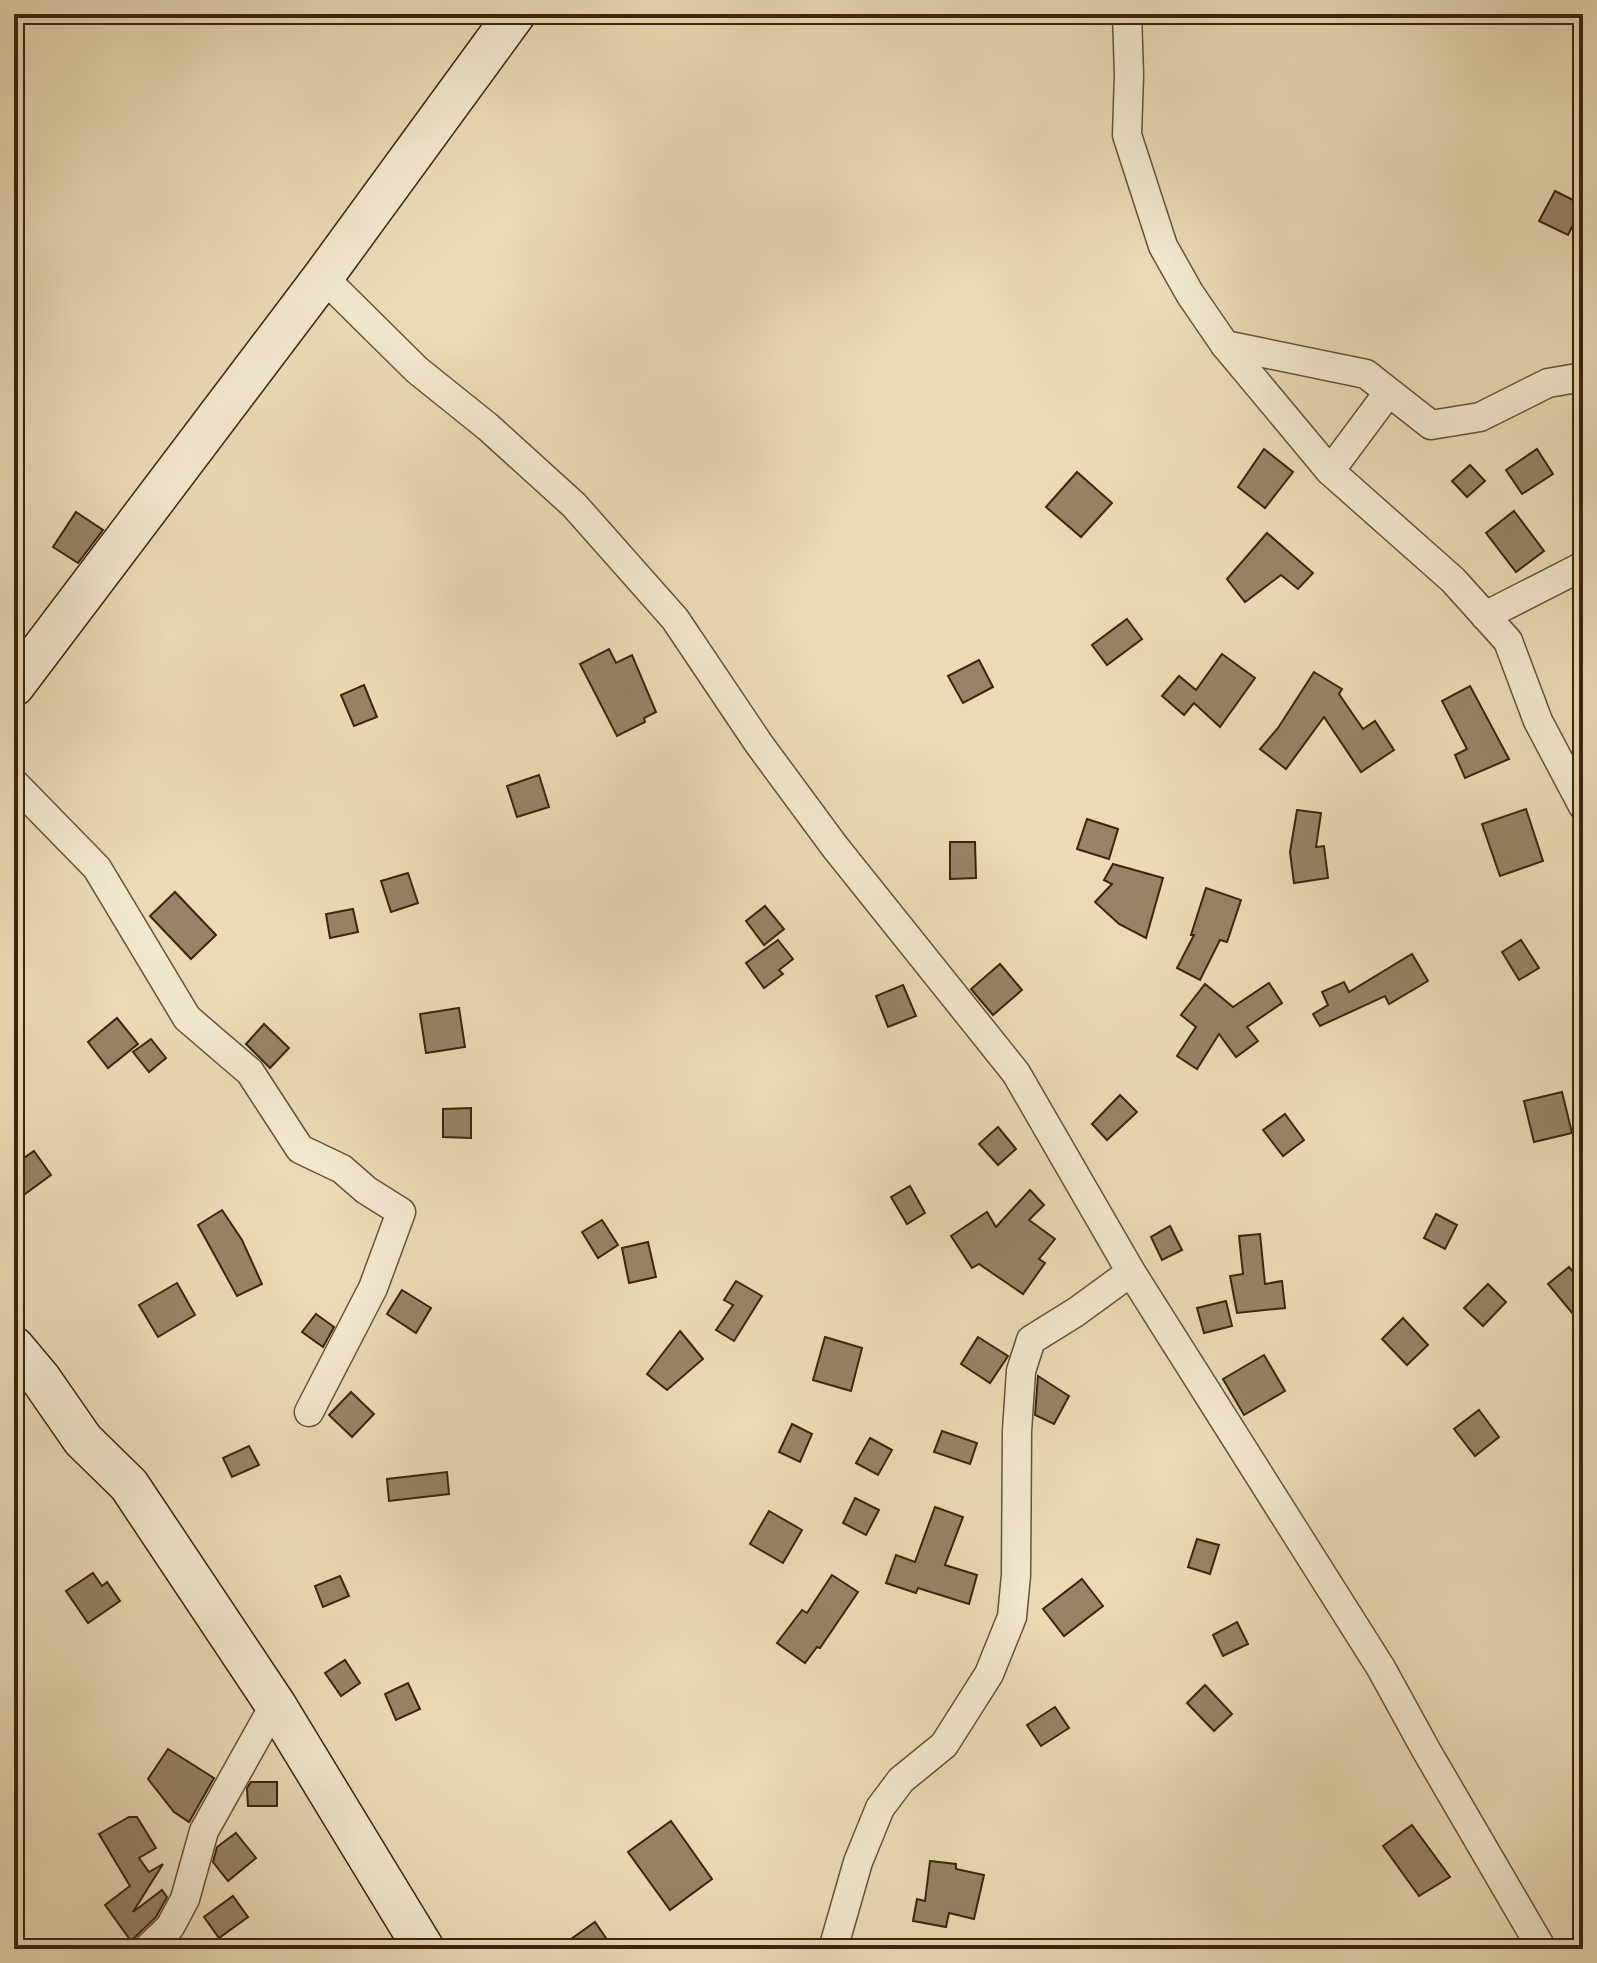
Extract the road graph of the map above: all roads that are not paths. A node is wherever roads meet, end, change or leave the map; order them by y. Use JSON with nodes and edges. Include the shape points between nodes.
{"nodes":[{"id":1,"x":515,"y":14,"type":"edge"},
{"id":2,"x":1127,"y":14,"type":"edge"},
{"id":3,"x":323,"y":277,"type":"junction"},
{"id":4,"x":1225,"y":345,"type":"junction"},
{"id":5,"x":1583,"y":377,"type":"edge"},
{"id":6,"x":1388,"y":393,"type":"junction"},
{"id":7,"x":1330,"y":471,"type":"junction"},
{"id":8,"x":1583,"y":566,"type":"edge"},
{"id":9,"x":1485,"y":616,"type":"junction"},
{"id":10,"x":14,"y":686,"type":"edge"},
{"id":11,"x":14,"y":783,"type":"edge"},
{"id":12,"x":1583,"y":806,"type":"edge"},
{"id":13,"x":1131,"y":1272,"type":"junction"},
{"id":14,"x":14,"y":1347,"type":"edge"},
{"id":15,"x":309,"y":1412,"type":"dead end"},
{"id":16,"x":275,"y":1704,"type":"junction"},
{"id":17,"x":147,"y":1949,"type":"edge"},
{"id":18,"x":424,"y":1949,"type":"edge"},
{"id":19,"x":833,"y":1949,"type":"edge"},
{"id":20,"x":1542,"y":1949,"type":"edge"}],
"edges":[{"from":1,"to":3,"type":"street"},
{"from":2,"to":4,"type":"street","via":[[1127,135],[1163,246]]},
{"from":3,"to":10,"type":"street"},
{"from":3,"to":13,"type":"street","via":[[417,370],[574,505],[675,619],[835,847],[1016,1073]]},
{"from":4,"to":6,"type":"street","via":[[1366,374]]},
{"from":4,"to":7,"type":"street"},
{"from":5,"to":6,"type":"street","via":[[1548,383],[1480,417],[1431,425]]},
{"from":6,"to":7,"type":"street"},
{"from":7,"to":9,"type":"street","via":[[1453,580]]},
{"from":8,"to":9,"type":"street"},
{"from":9,"to":12,"type":"street","via":[[1508,641],[1538,721]]},
{"from":11,"to":15,"type":"street","via":[[97,868],[187,1018],[250,1072],[300,1149],[342,1169],[401,1212],[373,1288]]},
{"from":13,"to":19,"type":"street","via":[[1031,1340],[1021,1371],[1012,1617],[989,1674],[944,1745],[901,1780],[880,1808]]},
{"from":13,"to":20,"type":"street","via":[[1381,1668]]},
{"from":14,"to":16,"type":"street","via":[[83,1440],[129,1485]]},
{"from":16,"to":17,"type":"street","via":[[204,1831],[185,1899],[170,1927]]},
{"from":16,"to":18,"type":"street"}]}
